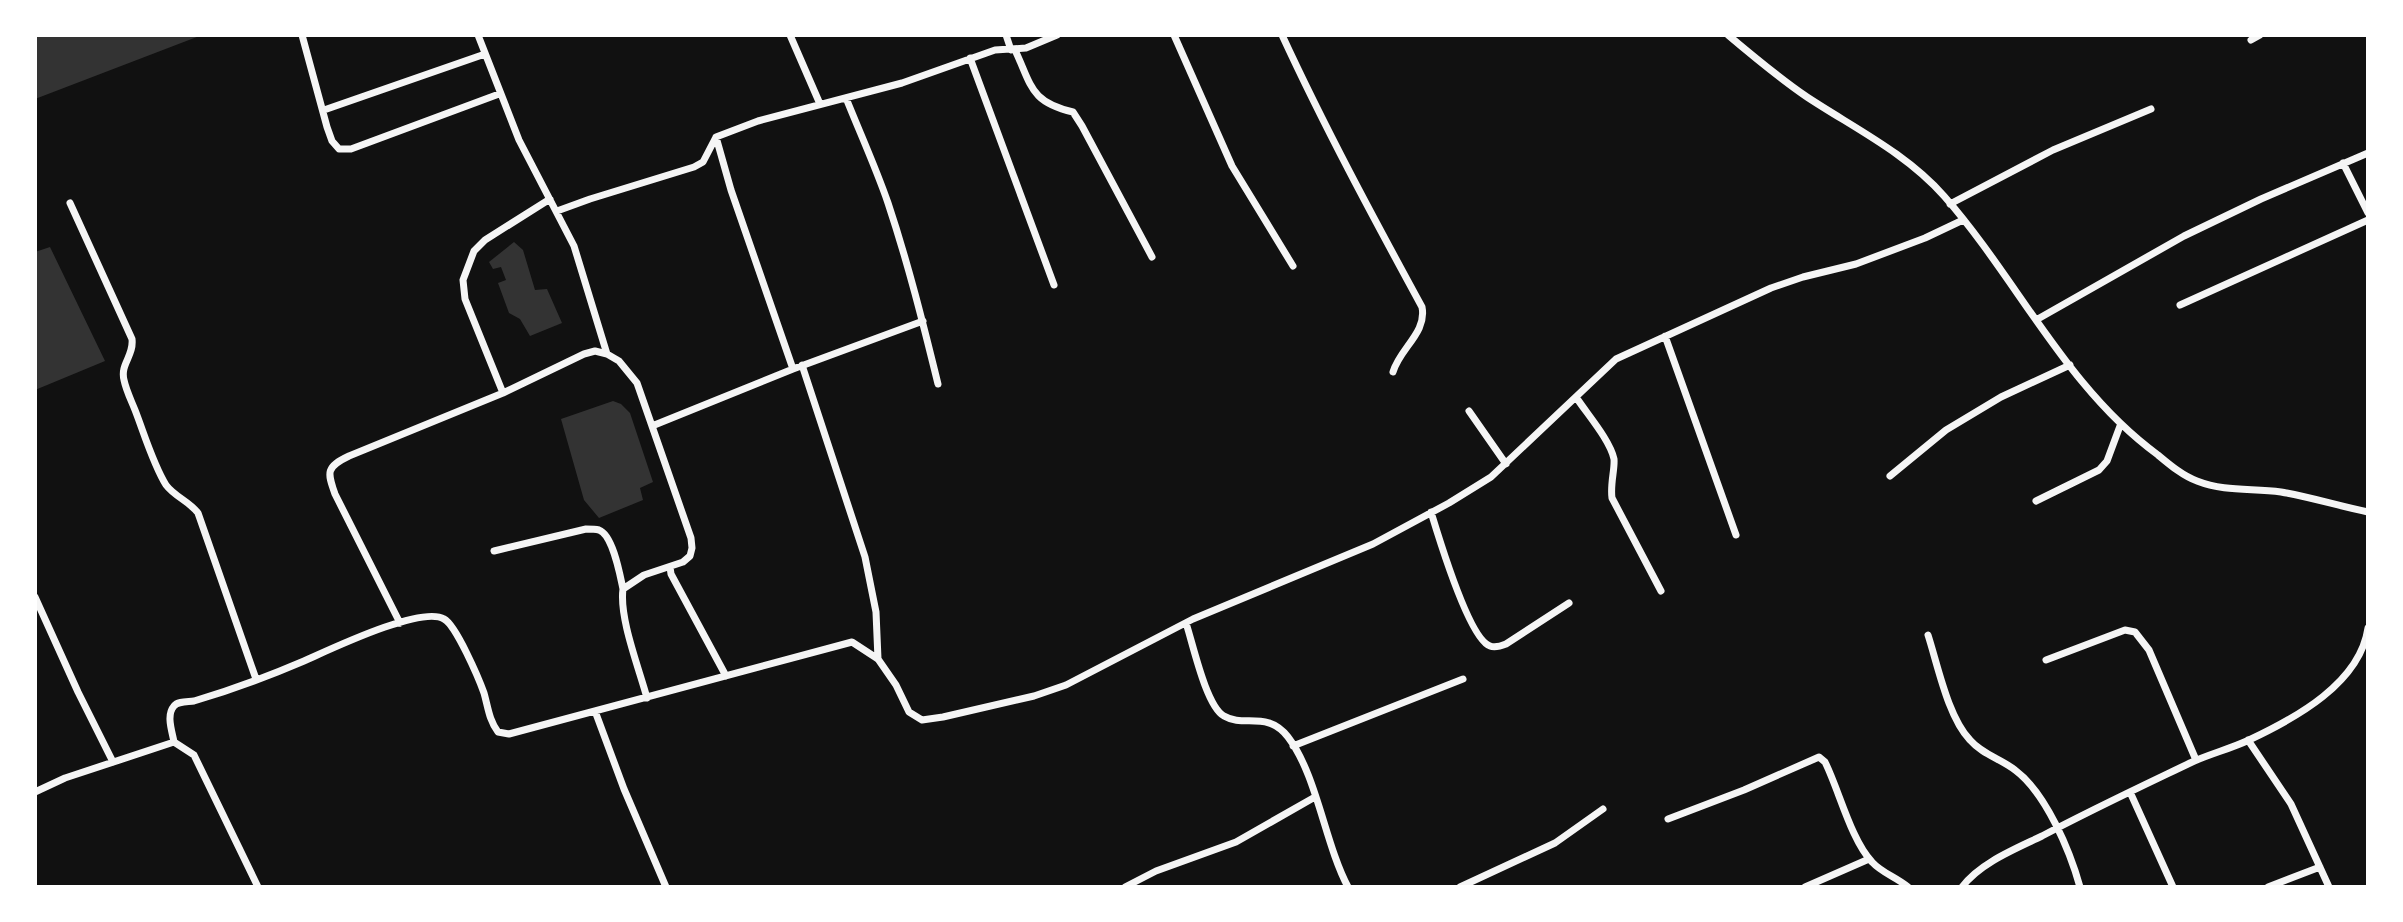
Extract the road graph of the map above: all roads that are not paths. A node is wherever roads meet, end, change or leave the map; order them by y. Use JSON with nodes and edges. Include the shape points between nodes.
{"nodes":[{"id":1,"x":302,"y":35,"type":"edge"},
{"id":2,"x":478,"y":35,"type":"edge"},
{"id":3,"x":790,"y":35,"type":"edge"},
{"id":4,"x":1006,"y":35,"type":"edge"},
{"id":5,"x":1056,"y":35,"type":"edge"},
{"id":6,"x":1174,"y":35,"type":"edge"},
{"id":7,"x":1282,"y":35,"type":"edge"},
{"id":8,"x":1728,"y":35,"type":"edge"},
{"id":9,"x":2260,"y":35,"type":"edge"},
{"id":10,"x":2251,"y":40,"type":"dead end"},
{"id":11,"x":1013,"y":50,"type":"junction"},
{"id":12,"x":485,"y":54,"type":"junction"},
{"id":13,"x":970,"y":58,"type":"junction"},
{"id":14,"x":499,"y":94,"type":"junction"},
{"id":15,"x":846,"y":99,"type":"junction"},
{"id":16,"x":820,"y":104,"type":"junction"},
{"id":17,"x":2151,"y":109,"type":"dead end"},
{"id":18,"x":324,"y":110,"type":"junction"},
{"id":19,"x":716,"y":137,"type":"junction"},
{"id":20,"x":2368,"y":153,"type":"edge"},
{"id":21,"x":2343,"y":163,"type":"junction"},
{"id":22,"x":550,"y":199,"type":"junction"},
{"id":23,"x":70,"y":203,"type":"dead end"},
{"id":24,"x":1950,"y":204,"type":"junction"},
{"id":25,"x":557,"y":211,"type":"junction"},
{"id":26,"x":2368,"y":213,"type":"edge"},
{"id":27,"x":1963,"y":220,"type":"junction"},
{"id":28,"x":2368,"y":220,"type":"edge"},
{"id":29,"x":1153,"y":257,"type":"dead end"},
{"id":30,"x":1293,"y":265,"type":"dead end"},
{"id":31,"x":1054,"y":285,"type":"dead end"},
{"id":32,"x":2180,"y":306,"type":"dead end"},
{"id":33,"x":2035,"y":320,"type":"junction"},
{"id":34,"x":923,"y":321,"type":"junction"},
{"id":35,"x":1665,"y":336,"type":"junction"},
{"id":36,"x":607,"y":354,"type":"junction"},
{"id":37,"x":802,"y":365,"type":"junction"},
{"id":38,"x":2070,"y":365,"type":"junction"},
{"id":39,"x":793,"y":369,"type":"junction"},
{"id":40,"x":1393,"y":372,"type":"dead end"},
{"id":41,"x":938,"y":384,"type":"dead end"},
{"id":42,"x":502,"y":393,"type":"junction"},
{"id":43,"x":1576,"y":397,"type":"junction"},
{"id":44,"x":1469,"y":411,"type":"dead end"},
{"id":45,"x":652,"y":426,"type":"junction"},
{"id":46,"x":2120,"y":426,"type":"junction"},
{"id":47,"x":1506,"y":464,"type":"junction"},
{"id":48,"x":1890,"y":476,"type":"dead end"},
{"id":49,"x":2036,"y":501,"type":"dead end"},
{"id":50,"x":1432,"y":512,"type":"junction"},
{"id":51,"x":2368,"y":512,"type":"edge"},
{"id":52,"x":1736,"y":536,"type":"dead end"},
{"id":53,"x":494,"y":551,"type":"dead end"},
{"id":54,"x":670,"y":567,"type":"junction"},
{"id":55,"x":624,"y":589,"type":"junction"},
{"id":56,"x":1661,"y":591,"type":"dead end"},
{"id":57,"x":35,"y":597,"type":"edge"},
{"id":58,"x":1569,"y":603,"type":"dead end"},
{"id":59,"x":400,"y":622,"type":"junction"},
{"id":60,"x":1186,"y":623,"type":"junction"},
{"id":61,"x":2368,"y":628,"type":"edge"},
{"id":62,"x":1928,"y":635,"type":"dead end"},
{"id":63,"x":878,"y":659,"type":"junction"},
{"id":64,"x":2046,"y":660,"type":"dead end"},
{"id":65,"x":726,"y":676,"type":"junction"},
{"id":66,"x":256,"y":679,"type":"junction"},
{"id":67,"x":1463,"y":679,"type":"dead end"},
{"id":68,"x":647,"y":698,"type":"junction"},
{"id":69,"x":595,"y":711,"type":"junction"},
{"id":70,"x":2248,"y":740,"type":"junction"},
{"id":71,"x":174,"y":742,"type":"junction"},
{"id":72,"x":1293,"y":746,"type":"junction"},
{"id":73,"x":2196,"y":760,"type":"junction"},
{"id":74,"x":113,"y":762,"type":"junction"},
{"id":75,"x":35,"y":792,"type":"edge"},
{"id":76,"x":2130,"y":792,"type":"junction"},
{"id":77,"x":1315,"y":797,"type":"junction"},
{"id":78,"x":1603,"y":809,"type":"dead end"},
{"id":79,"x":1668,"y":820,"type":"dead end"},
{"id":80,"x":2057,"y":828,"type":"junction"},
{"id":81,"x":1869,"y":859,"type":"junction"},
{"id":82,"x":2320,"y":867,"type":"junction"},
{"id":83,"x":258,"y":887,"type":"edge"},
{"id":84,"x":666,"y":887,"type":"edge"},
{"id":85,"x":1125,"y":887,"type":"edge"},
{"id":86,"x":1348,"y":887,"type":"edge"},
{"id":87,"x":1460,"y":887,"type":"edge"},
{"id":88,"x":1805,"y":887,"type":"edge"},
{"id":89,"x":1908,"y":887,"type":"edge"},
{"id":90,"x":1962,"y":887,"type":"edge"},
{"id":91,"x":2080,"y":887,"type":"edge"},
{"id":92,"x":2173,"y":887,"type":"edge"},
{"id":93,"x":2268,"y":887,"type":"edge"},
{"id":94,"x":2329,"y":887,"type":"edge"}],
"edges":[{"from":1,"to":18,"type":"street"},
{"from":2,"to":12,"type":"street"},
{"from":3,"to":16,"type":"street"},
{"from":4,"to":11,"type":"street"},
{"from":5,"to":11,"type":"street"},
{"from":6,"to":30,"type":"street","via":[[1232,166]]},
{"from":7,"to":40,"type":"street","via":[[1422,307],[1421,327],[1396,359]]},
{"from":8,"to":24,"type":"street","via":[[1797,90],[1905,159]]},
{"from":9,"to":10,"type":"street"},
{"from":11,"to":13,"type":"street"},
{"from":11,"to":29,"type":"street","via":[[1037,96],[1052,107],[1073,112],[1083,126]]},
{"from":12,"to":14,"type":"street"},
{"from":12,"to":18,"type":"street"},
{"from":13,"to":15,"type":"street"},
{"from":13,"to":31,"type":"street"},
{"from":14,"to":18,"type":"street","via":[[351,149],[340,149],[332,141]]},
{"from":14,"to":22,"type":"street"},
{"from":15,"to":16,"type":"street"},
{"from":15,"to":34,"type":"street","via":[[887,200]]},
{"from":16,"to":19,"type":"street"},
{"from":17,"to":24,"type":"street","via":[[2053,150]]},
{"from":19,"to":25,"type":"street","via":[[703,162],[694,167]]},
{"from":19,"to":39,"type":"street"},
{"from":20,"to":21,"type":"street"},
{"from":21,"to":26,"type":"street"},
{"from":21,"to":33,"type":"street","via":[[2184,236]]},
{"from":22,"to":25,"type":"street"},
{"from":22,"to":42,"type":"street","via":[[485,240],[474,251],[463,280],[465,299]]},
{"from":23,"to":66,"type":"street","via":[[132,339],[124,381],[166,484],[198,513]]},
{"from":24,"to":27,"type":"street"},
{"from":25,"to":36,"type":"street","via":[[574,246]]},
{"from":27,"to":33,"type":"street"},
{"from":27,"to":35,"type":"street","via":[[1856,264],[1771,288]]},
{"from":28,"to":32,"type":"street"},
{"from":33,"to":38,"type":"street"},
{"from":34,"to":37,"type":"street"},
{"from":34,"to":41,"type":"street"},
{"from":35,"to":43,"type":"street","via":[[1616,359]]},
{"from":35,"to":52,"type":"street"},
{"from":36,"to":42,"type":"street","via":[[595,351],[584,355]]},
{"from":36,"to":45,"type":"street","via":[[632,373]]},
{"from":37,"to":39,"type":"street"},
{"from":37,"to":63,"type":"street","via":[[865,557],[876,612]]},
{"from":38,"to":46,"type":"street"},
{"from":38,"to":48,"type":"street","via":[[2001,397],[1946,430]]},
{"from":39,"to":45,"type":"street"},
{"from":42,"to":59,"type":"street","via":[[348,456],[330,469],[335,494]]},
{"from":43,"to":47,"type":"street"},
{"from":43,"to":56,"type":"street","via":[[1611,451],[1615,463],[1612,498]]},
{"from":44,"to":47,"type":"street"},
{"from":45,"to":54,"type":"street","via":[[691,538],[690,556]]},
{"from":46,"to":49,"type":"street","via":[[2099,470]]},
{"from":46,"to":51,"type":"street","via":[[2194,480]]},
{"from":47,"to":50,"type":"street"},
{"from":50,"to":58,"type":"street","via":[[1468,614],[1488,646],[1506,644]]},
{"from":50,"to":60,"type":"street","via":[[1373,544]]},
{"from":53,"to":55,"type":"street","via":[[586,529],[599,530],[611,546]]},
{"from":54,"to":55,"type":"street","via":[[644,575]]},
{"from":54,"to":65,"type":"street"},
{"from":55,"to":68,"type":"street","via":[[622,601]]},
{"from":57,"to":74,"type":"street"},
{"from":59,"to":66,"type":"street"},
{"from":59,"to":69,"type":"street","via":[[431,616],[447,621],[473,668],[498,733]]},
{"from":60,"to":63,"type":"street","via":[[1066,685],[922,720],[909,712]]},
{"from":60,"to":72,"type":"street","via":[[1218,711],[1227,718],[1271,723]]},
{"from":61,"to":70,"type":"street","via":[[2359,658],[2321,697]]},
{"from":62,"to":80,"type":"street","via":[[1963,731],[1970,741],[2028,782]]},
{"from":63,"to":65,"type":"street","via":[[852,642]]},
{"from":64,"to":73,"type":"street","via":[[2124,630],[2135,632],[2149,650]]},
{"from":65,"to":68,"type":"street"},
{"from":66,"to":71,"type":"street","via":[[177,703],[170,719]]},
{"from":67,"to":72,"type":"street"},
{"from":68,"to":69,"type":"street"},
{"from":69,"to":84,"type":"street"},
{"from":70,"to":73,"type":"street"},
{"from":70,"to":82,"type":"street","via":[[2291,804]]},
{"from":71,"to":74,"type":"street"},
{"from":71,"to":83,"type":"street","via":[[194,755]]},
{"from":72,"to":77,"type":"street"},
{"from":73,"to":76,"type":"street"},
{"from":74,"to":75,"type":"street"},
{"from":76,"to":80,"type":"street"},
{"from":76,"to":92,"type":"street"},
{"from":77,"to":85,"type":"street","via":[[1236,842]]},
{"from":77,"to":86,"type":"street"},
{"from":78,"to":87,"type":"street","via":[[1555,843]]},
{"from":79,"to":81,"type":"street","via":[[1819,757]]},
{"from":80,"to":90,"type":"street","via":[[1992,862]]},
{"from":80,"to":91,"type":"street"},
{"from":81,"to":88,"type":"street"},
{"from":81,"to":89,"type":"street"},
{"from":82,"to":93,"type":"street"},
{"from":82,"to":94,"type":"street"}]}
